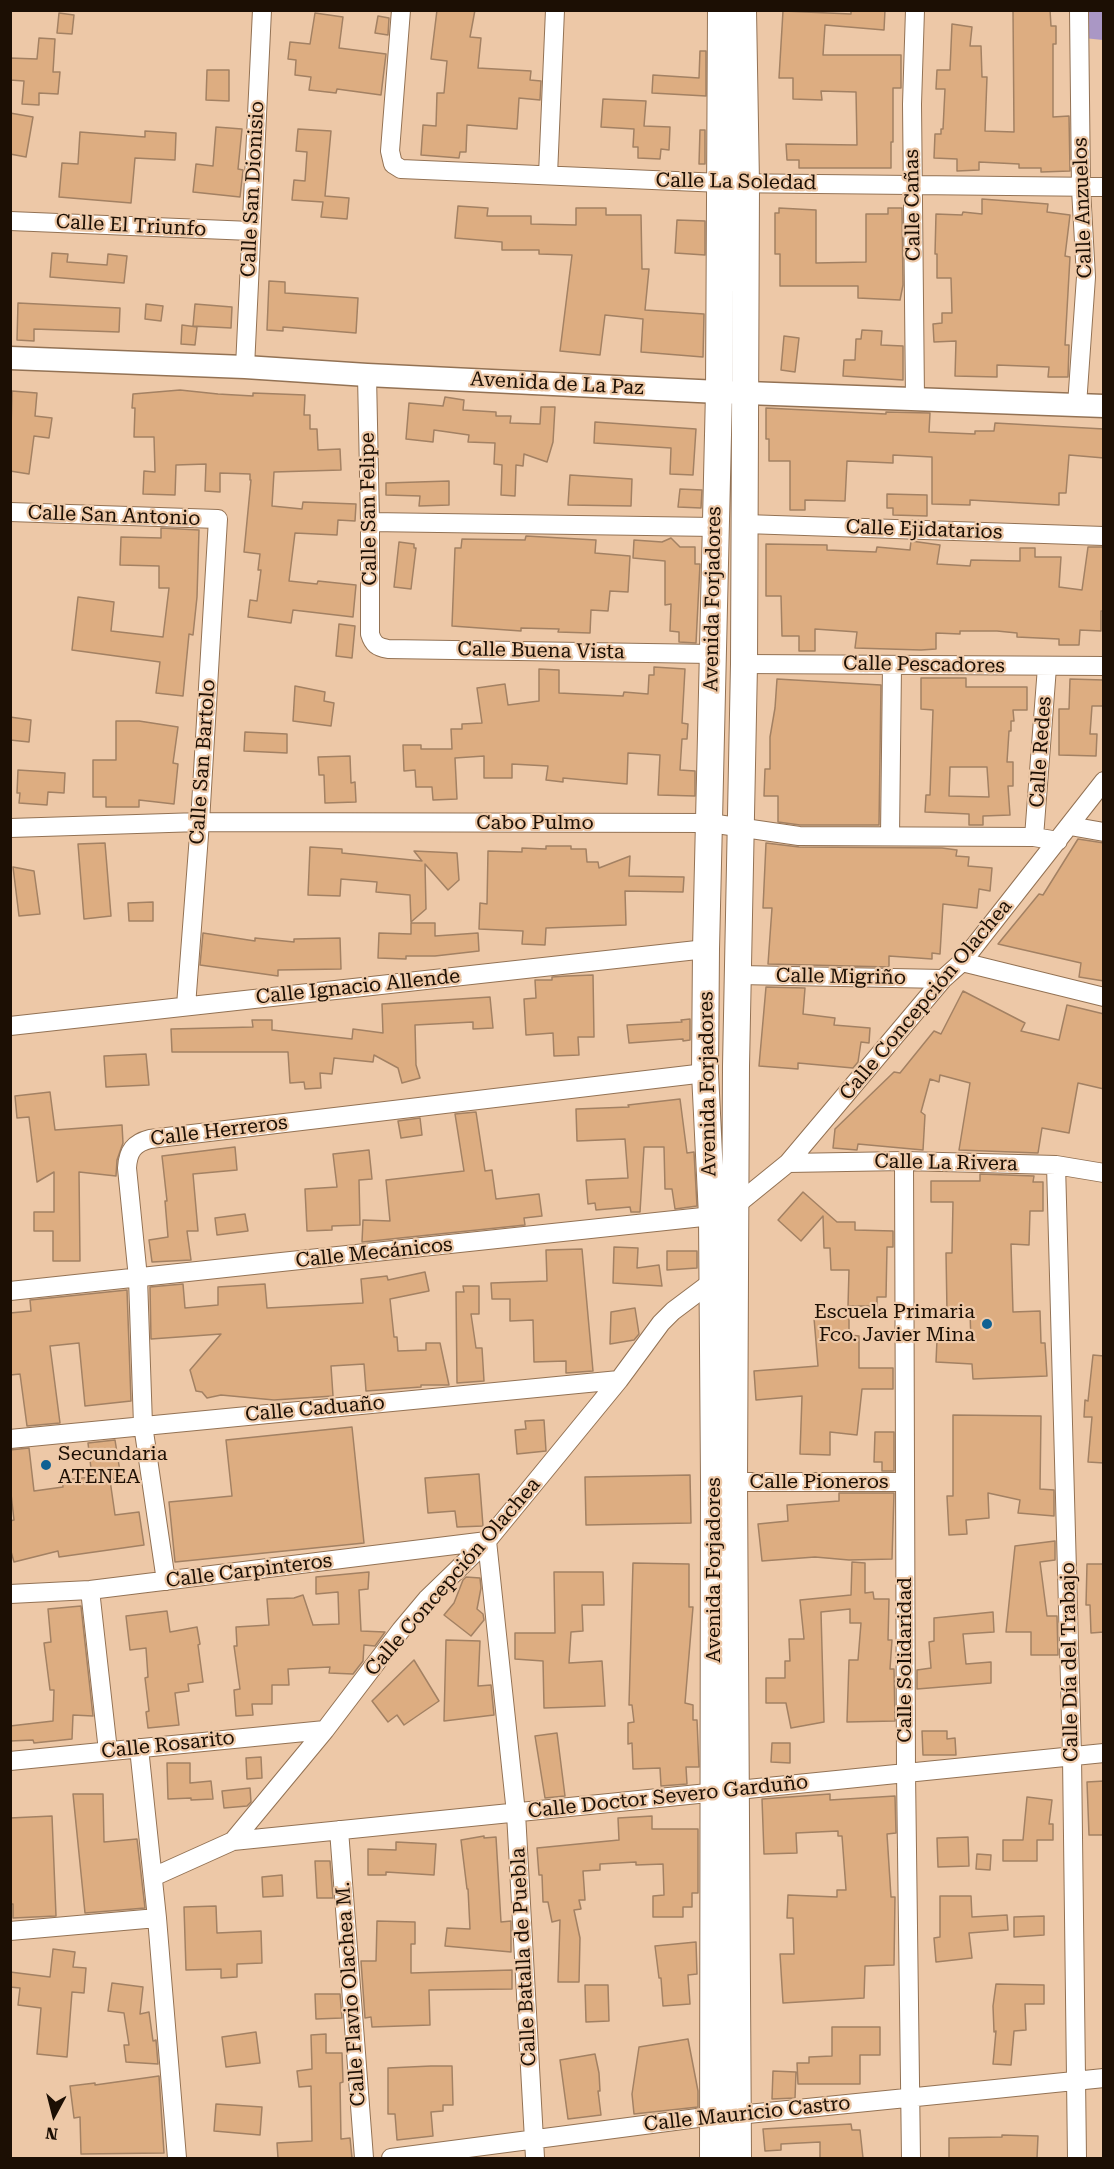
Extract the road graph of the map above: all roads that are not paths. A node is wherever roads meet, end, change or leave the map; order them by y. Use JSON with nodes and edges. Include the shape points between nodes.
{"nodes":[{"id":1,"x":262,"y":10,"type":"edge"},
{"id":2,"x":401,"y":10,"type":"edge"},
{"id":3,"x":555,"y":10,"type":"edge"},
{"id":4,"x":721,"y":10,"type":"edge"},
{"id":5,"x":744,"y":10,"type":"edge"},
{"id":6,"x":915,"y":10,"type":"edge"},
{"id":7,"x":1079,"y":10,"type":"edge"},
{"id":8,"x":548,"y":175,"type":"junction"},
{"id":9,"x":721,"y":183,"type":"junction"},
{"id":10,"x":746,"y":183,"type":"junction"},
{"id":11,"x":913,"y":184,"type":"junction"},
{"id":12,"x":1104,"y":187,"type":"edge"},
{"id":13,"x":1081,"y":189,"type":"junction"},
{"id":14,"x":10,"y":220,"type":"edge"},
{"id":15,"x":251,"y":231,"type":"junction"},
{"id":16,"x":1095,"y":277,"type":"edge"},
{"id":17,"x":10,"y":358,"type":"edge"},
{"id":18,"x":245,"y":367,"type":"junction"},
{"id":19,"x":367,"y":375,"type":"junction"},
{"id":20,"x":718,"y":392,"type":"junction"},
{"id":21,"x":746,"y":393,"type":"junction"},
{"id":22,"x":915,"y":399,"type":"junction"},
{"id":23,"x":1077,"y":405,"type":"junction"},
{"id":24,"x":1104,"y":406,"type":"edge"},
{"id":25,"x":10,"y":512,"type":"edge"},
{"id":26,"x":218,"y":519,"type":"joint"},
{"id":27,"x":370,"y":522,"type":"junction"},
{"id":28,"x":745,"y":524,"type":"junction"},
{"id":29,"x":715,"y":527,"type":"junction"},
{"id":30,"x":1104,"y":536,"type":"edge"},
{"id":31,"x":372,"y":642,"type":"joint"},
{"id":32,"x":712,"y":654,"type":"junction"},
{"id":33,"x":744,"y":664,"type":"junction"},
{"id":34,"x":892,"y":665,"type":"junction"},
{"id":35,"x":1104,"y":666,"type":"edge"},
{"id":36,"x":1047,"y":667,"type":"junction"},
{"id":37,"x":1104,"y":781,"type":"edge"},
{"id":38,"x":200,"y":822,"type":"junction"},
{"id":39,"x":710,"y":823,"type":"junction"},
{"id":40,"x":1070,"y":826,"type":"junction"},
{"id":41,"x":10,"y":828,"type":"edge"},
{"id":42,"x":742,"y":828,"type":"junction"},
{"id":43,"x":1104,"y":832,"type":"edge"},
{"id":44,"x":890,"y":836,"type":"junction"},
{"id":45,"x":1034,"y":837,"type":"junction"},
{"id":46,"x":1058,"y":840,"type":"junction"},
{"id":47,"x":706,"y":950,"type":"junction"},
{"id":48,"x":962,"y":962,"type":"junction"},
{"id":49,"x":739,"y":975,"type":"junction"},
{"id":50,"x":944,"y":979,"type":"junction"},
{"id":51,"x":1104,"y":997,"type":"edge"},
{"id":52,"x":186,"y":1006,"type":"junction"},
{"id":53,"x":10,"y":1026,"type":"edge"},
{"id":54,"x":705,"y":1073,"type":"junction"},
{"id":55,"x":904,"y":1161,"type":"junction"},
{"id":56,"x":788,"y":1163,"type":"junction"},
{"id":57,"x":1056,"y":1165,"type":"junction"},
{"id":58,"x":1104,"y":1173,"type":"edge"},
{"id":59,"x":723,"y":1211,"type":"junction"},
{"id":60,"x":138,"y":1278,"type":"junction"},
{"id":61,"x":713,"y":1281,"type":"junction"},
{"id":62,"x":10,"y":1291,"type":"edge"},
{"id":63,"x":619,"y":1380,"type":"junction"},
{"id":64,"x":143,"y":1425,"type":"junction"},
{"id":65,"x":10,"y":1438,"type":"edge"},
{"id":66,"x":734,"y":1482,"type":"junction"},
{"id":67,"x":905,"y":1482,"type":"junction"},
{"id":68,"x":487,"y":1541,"type":"junction"},
{"id":69,"x":166,"y":1581,"type":"junction"},
{"id":70,"x":90,"y":1590,"type":"junction"},
{"id":71,"x":10,"y":1594,"type":"edge"},
{"id":72,"x":325,"y":1730,"type":"junction"},
{"id":73,"x":139,"y":1748,"type":"junction"},
{"id":74,"x":108,"y":1751,"type":"junction"},
{"id":75,"x":1104,"y":1753,"type":"edge"},
{"id":76,"x":1072,"y":1756,"type":"junction"},
{"id":77,"x":10,"y":1761,"type":"edge"},
{"id":78,"x":906,"y":1773,"type":"junction"},
{"id":79,"x":725,"y":1791,"type":"junction"},
{"id":80,"x":516,"y":1812,"type":"junction"},
{"id":81,"x":339,"y":1830,"type":"junction"},
{"id":82,"x":233,"y":1841,"type":"junction"},
{"id":83,"x":153,"y":1877,"type":"junction"},
{"id":84,"x":157,"y":1918,"type":"junction"},
{"id":85,"x":10,"y":1931,"type":"edge"},
{"id":86,"x":1104,"y":2078,"type":"edge"},
{"id":87,"x":1076,"y":2080,"type":"junction"},
{"id":88,"x":910,"y":2098,"type":"junction"},
{"id":89,"x":725,"y":2115,"type":"junction"},
{"id":90,"x":534,"y":2138,"type":"junction"},
{"id":91,"x":177,"y":2158,"type":"edge"},
{"id":92,"x":364,"y":2158,"type":"edge"},
{"id":93,"x":391,"y":2158,"type":"edge"},
{"id":94,"x":535,"y":2158,"type":"edge"},
{"id":95,"x":713,"y":2158,"type":"edge"},
{"id":96,"x":738,"y":2158,"type":"edge"},
{"id":97,"x":911,"y":2158,"type":"edge"},
{"id":98,"x":1077,"y":2158,"type":"edge"}],
"edges":[{"from":1,"to":15,"type":"street","name":"Calle San Dionisio"},
{"from":2,"to":8,"type":"street","name":"Calle La Soledad","via":[[390,151],[393,165],[411,170]]},
{"from":3,"to":8,"type":"street"},
{"from":4,"to":9,"type":"main road","name":"Avenida Forjadores"},
{"from":5,"to":10,"type":"main road","name":"Avenida Forjadores"},
{"from":6,"to":11,"type":"street","name":"Calle Cañas"},
{"from":7,"to":13,"type":"street","name":"Calle Anzuelos"},
{"from":8,"to":9,"type":"street","name":"Calle La Soledad"},
{"from":9,"to":10,"type":"street","name":"Calle La Soledad"},
{"from":9,"to":20,"type":"main road","name":"Avenida Forjadores"},
{"from":10,"to":11,"type":"street","name":"Calle La Soledad"},
{"from":10,"to":21,"type":"main road","name":"Avenida Forjadores"},
{"from":11,"to":13,"type":"street","name":"Calle La Soledad"},
{"from":11,"to":22,"type":"street","name":"Calle Cañas"},
{"from":12,"to":13,"type":"street","name":"Calle La Soledad"},
{"from":13,"to":16,"type":"street","name":"Calle Anzuelos"},
{"from":14,"to":15,"type":"street","name":"Calle El Triunfo"},
{"from":15,"to":18,"type":"street","name":"Calle San Dionisio"},
{"from":16,"to":23,"type":"street","name":"Calle Anzuelos"},
{"from":17,"to":18,"type":"street","name":"Avenida de La Paz"},
{"from":18,"to":19,"type":"street","name":"Avenida de La Paz"},
{"from":19,"to":20,"type":"street","name":"Avenida de La Paz"},
{"from":19,"to":27,"type":"street","name":"Calle San Felipe"},
{"from":20,"to":21,"type":"street","name":"Avenida de La Paz"},
{"from":20,"to":29,"type":"main road","name":"Avenida Forjadores"},
{"from":21,"to":22,"type":"street","name":"Avenida de La Paz"},
{"from":21,"to":28,"type":"main road","name":"Avenida Forjadores"},
{"from":22,"to":23,"type":"street","name":"Avenida de La Paz"},
{"from":23,"to":24,"type":"street","name":"Avenida de La Paz"},
{"from":25,"to":26,"type":"street","name":"Calle San Antonio"},
{"from":26,"to":38,"type":"street","name":"Calle San Bartolo"},
{"from":27,"to":29,"type":"street"},
{"from":27,"to":31,"type":"street","name":"Calle San Felipe"},
{"from":28,"to":30,"type":"street","name":"Calle Ejidatarios"},
{"from":28,"to":33,"type":"main road","name":"Avenida Forjadores"},
{"from":29,"to":32,"type":"main road","name":"Avenida Forjadores"},
{"from":31,"to":32,"type":"street","name":"Calle Buena Vista","via":[[388,650]]},
{"from":32,"to":39,"type":"main road","name":"Avenida Forjadores"},
{"from":33,"to":34,"type":"street","name":"Calle Pescadores"},
{"from":33,"to":42,"type":"main road","name":"Avenida Forjadores"},
{"from":34,"to":36,"type":"street","name":"Calle Pescadores"},
{"from":34,"to":44,"type":"street"},
{"from":35,"to":36,"type":"street","name":"Calle Pescadores"},
{"from":36,"to":45,"type":"street","name":"Calle Redes"},
{"from":37,"to":40,"type":"street","name":"Calle Concepción Olachea"},
{"from":38,"to":39,"type":"street","name":"Cabo Pulmo"},
{"from":38,"to":41,"type":"street","name":"Cabo Pulmo"},
{"from":38,"to":52,"type":"street","name":"Calle San Bartolo"},
{"from":39,"to":42,"type":"street","name":"Cabo Pulmo"},
{"from":39,"to":47,"type":"main road","name":"Avenida Forjadores"},
{"from":40,"to":43,"type":"street"},
{"from":40,"to":46,"type":"street","name":"Calle Concepción Olachea"},
{"from":42,"to":44,"type":"street","name":"Cabo Pulmo","via":[[799,836]]},
{"from":42,"to":49,"type":"main road","name":"Avenida Forjadores"},
{"from":44,"to":45,"type":"street","name":"Cabo Pulmo"},
{"from":45,"to":46,"type":"street","name":"Cabo Pulmo"},
{"from":46,"to":48,"type":"street","name":"Calle Concepción Olachea"},
{"from":47,"to":52,"type":"street","name":"Calle Ignacio Allende"},
{"from":47,"to":54,"type":"main road","name":"Avenida Forjadores"},
{"from":48,"to":50,"type":"street","name":"Calle Concepción Olachea"},
{"from":48,"to":51,"type":"street"},
{"from":49,"to":50,"type":"street","name":"Calle Migriño"},
{"from":49,"to":59,"type":"main road","name":"Avenida Forjadores"},
{"from":50,"to":56,"type":"street","name":"Calle Concepción Olachea"},
{"from":52,"to":53,"type":"street","name":"Calle Ignacio Allende"},
{"from":54,"to":59,"type":"main road","name":"Avenida Forjadores"},
{"from":54,"to":60,"type":"street","name":"Calle Herreros","via":[[142,1141],[130,1152],[127,1168]]},
{"from":55,"to":56,"type":"street","name":"Calle La Rivera"},
{"from":55,"to":57,"type":"street","name":"Calle La Rivera"},
{"from":55,"to":67,"type":"street","name":"Calle Solidaridad"},
{"from":56,"to":59,"type":"street","name":"Calle Concepción Olachea"},
{"from":57,"to":58,"type":"street","name":"Calle La Rivera"},
{"from":57,"to":76,"type":"street","name":"Calle Día del Trabajo"},
{"from":59,"to":60,"type":"street","name":"Calle Mecánicos"},
{"from":59,"to":61,"type":"main road","name":"Avenida Forjadores"},
{"from":59,"to":66,"type":"main road","name":"Avenida Forjadores"},
{"from":60,"to":62,"type":"street","name":"Calle Mecánicos"},
{"from":60,"to":64,"type":"street","name":"Calle Herreros"},
{"from":61,"to":63,"type":"street","name":"Calle Concepción Olachea","via":[[661,1323]]},
{"from":61,"to":79,"type":"main road","name":"Avenida Forjadores"},
{"from":63,"to":64,"type":"street","name":"Calle Caduaño"},
{"from":63,"to":68,"type":"street","name":"Calle Concepción Olachea"},
{"from":64,"to":65,"type":"street","name":"Calle Caduaño"},
{"from":64,"to":69,"type":"street","name":"Calle Herreros"},
{"from":66,"to":67,"type":"street","name":"Calle Pioneros"},
{"from":66,"to":79,"type":"main road","name":"Avenida Forjadores"},
{"from":67,"to":78,"type":"street","name":"Calle Solidaridad"},
{"from":68,"to":69,"type":"street","name":"Calle Carpinteros"},
{"from":68,"to":72,"type":"street","name":"Calle Concepción Olachea","via":[[427,1599]]},
{"from":68,"to":80,"type":"street","name":"Calle Batalla de Puebla"},
{"from":69,"to":70,"type":"street","name":"Calle Carpinteros"},
{"from":70,"to":71,"type":"street","name":"Calle Carpinteros"},
{"from":70,"to":74,"type":"street"},
{"from":72,"to":73,"type":"street","name":"Calle Rosarito"},
{"from":72,"to":82,"type":"street","name":"Calle Concepción Olachea"},
{"from":73,"to":74,"type":"street","name":"Calle Rosarito"},
{"from":73,"to":83,"type":"street"},
{"from":74,"to":77,"type":"street","name":"Calle Rosarito"},
{"from":75,"to":76,"type":"street","name":"Calle Doctor Severo Garduño"},
{"from":76,"to":78,"type":"street","name":"Calle Doctor Severo Garduño"},
{"from":76,"to":87,"type":"street","name":"Calle Día del Trabajo"},
{"from":78,"to":79,"type":"street","name":"Calle Doctor Severo Garduño"},
{"from":78,"to":88,"type":"street","name":"Calle Solidaridad"},
{"from":79,"to":80,"type":"street","name":"Calle Doctor Severo Garduño"},
{"from":79,"to":89,"type":"main road","name":"Avenida Forjadores"},
{"from":80,"to":81,"type":"street","name":"Calle Doctor Severo Garduño"},
{"from":80,"to":90,"type":"street","name":"Calle Batalla de Puebla"},
{"from":81,"to":82,"type":"street","name":"Calle Doctor Severo Garduño"},
{"from":81,"to":92,"type":"street","name":"Calle Flavio Olachea M."},
{"from":82,"to":83,"type":"street","name":"Calle Concepción Olachea"},
{"from":83,"to":84,"type":"street"},
{"from":84,"to":85,"type":"street"},
{"from":84,"to":91,"type":"street"},
{"from":86,"to":87,"type":"street","name":"Calle Mauricio Castro"},
{"from":87,"to":88,"type":"street","name":"Calle Mauricio Castro"},
{"from":87,"to":98,"type":"street","name":"Calle Día del Trabajo"},
{"from":88,"to":89,"type":"street","name":"Calle Mauricio Castro"},
{"from":88,"to":97,"type":"street","name":"Calle Solidaridad"},
{"from":89,"to":90,"type":"street","name":"Calle Mauricio Castro"},
{"from":89,"to":95,"type":"main road","name":"Avenida Forjadores"},
{"from":89,"to":96,"type":"main road","name":"Avenida Forjadores"},
{"from":90,"to":93,"type":"street","name":"Calle Mauricio Castro"},
{"from":90,"to":94,"type":"street","name":"Calle Batalla de Puebla"}]}
